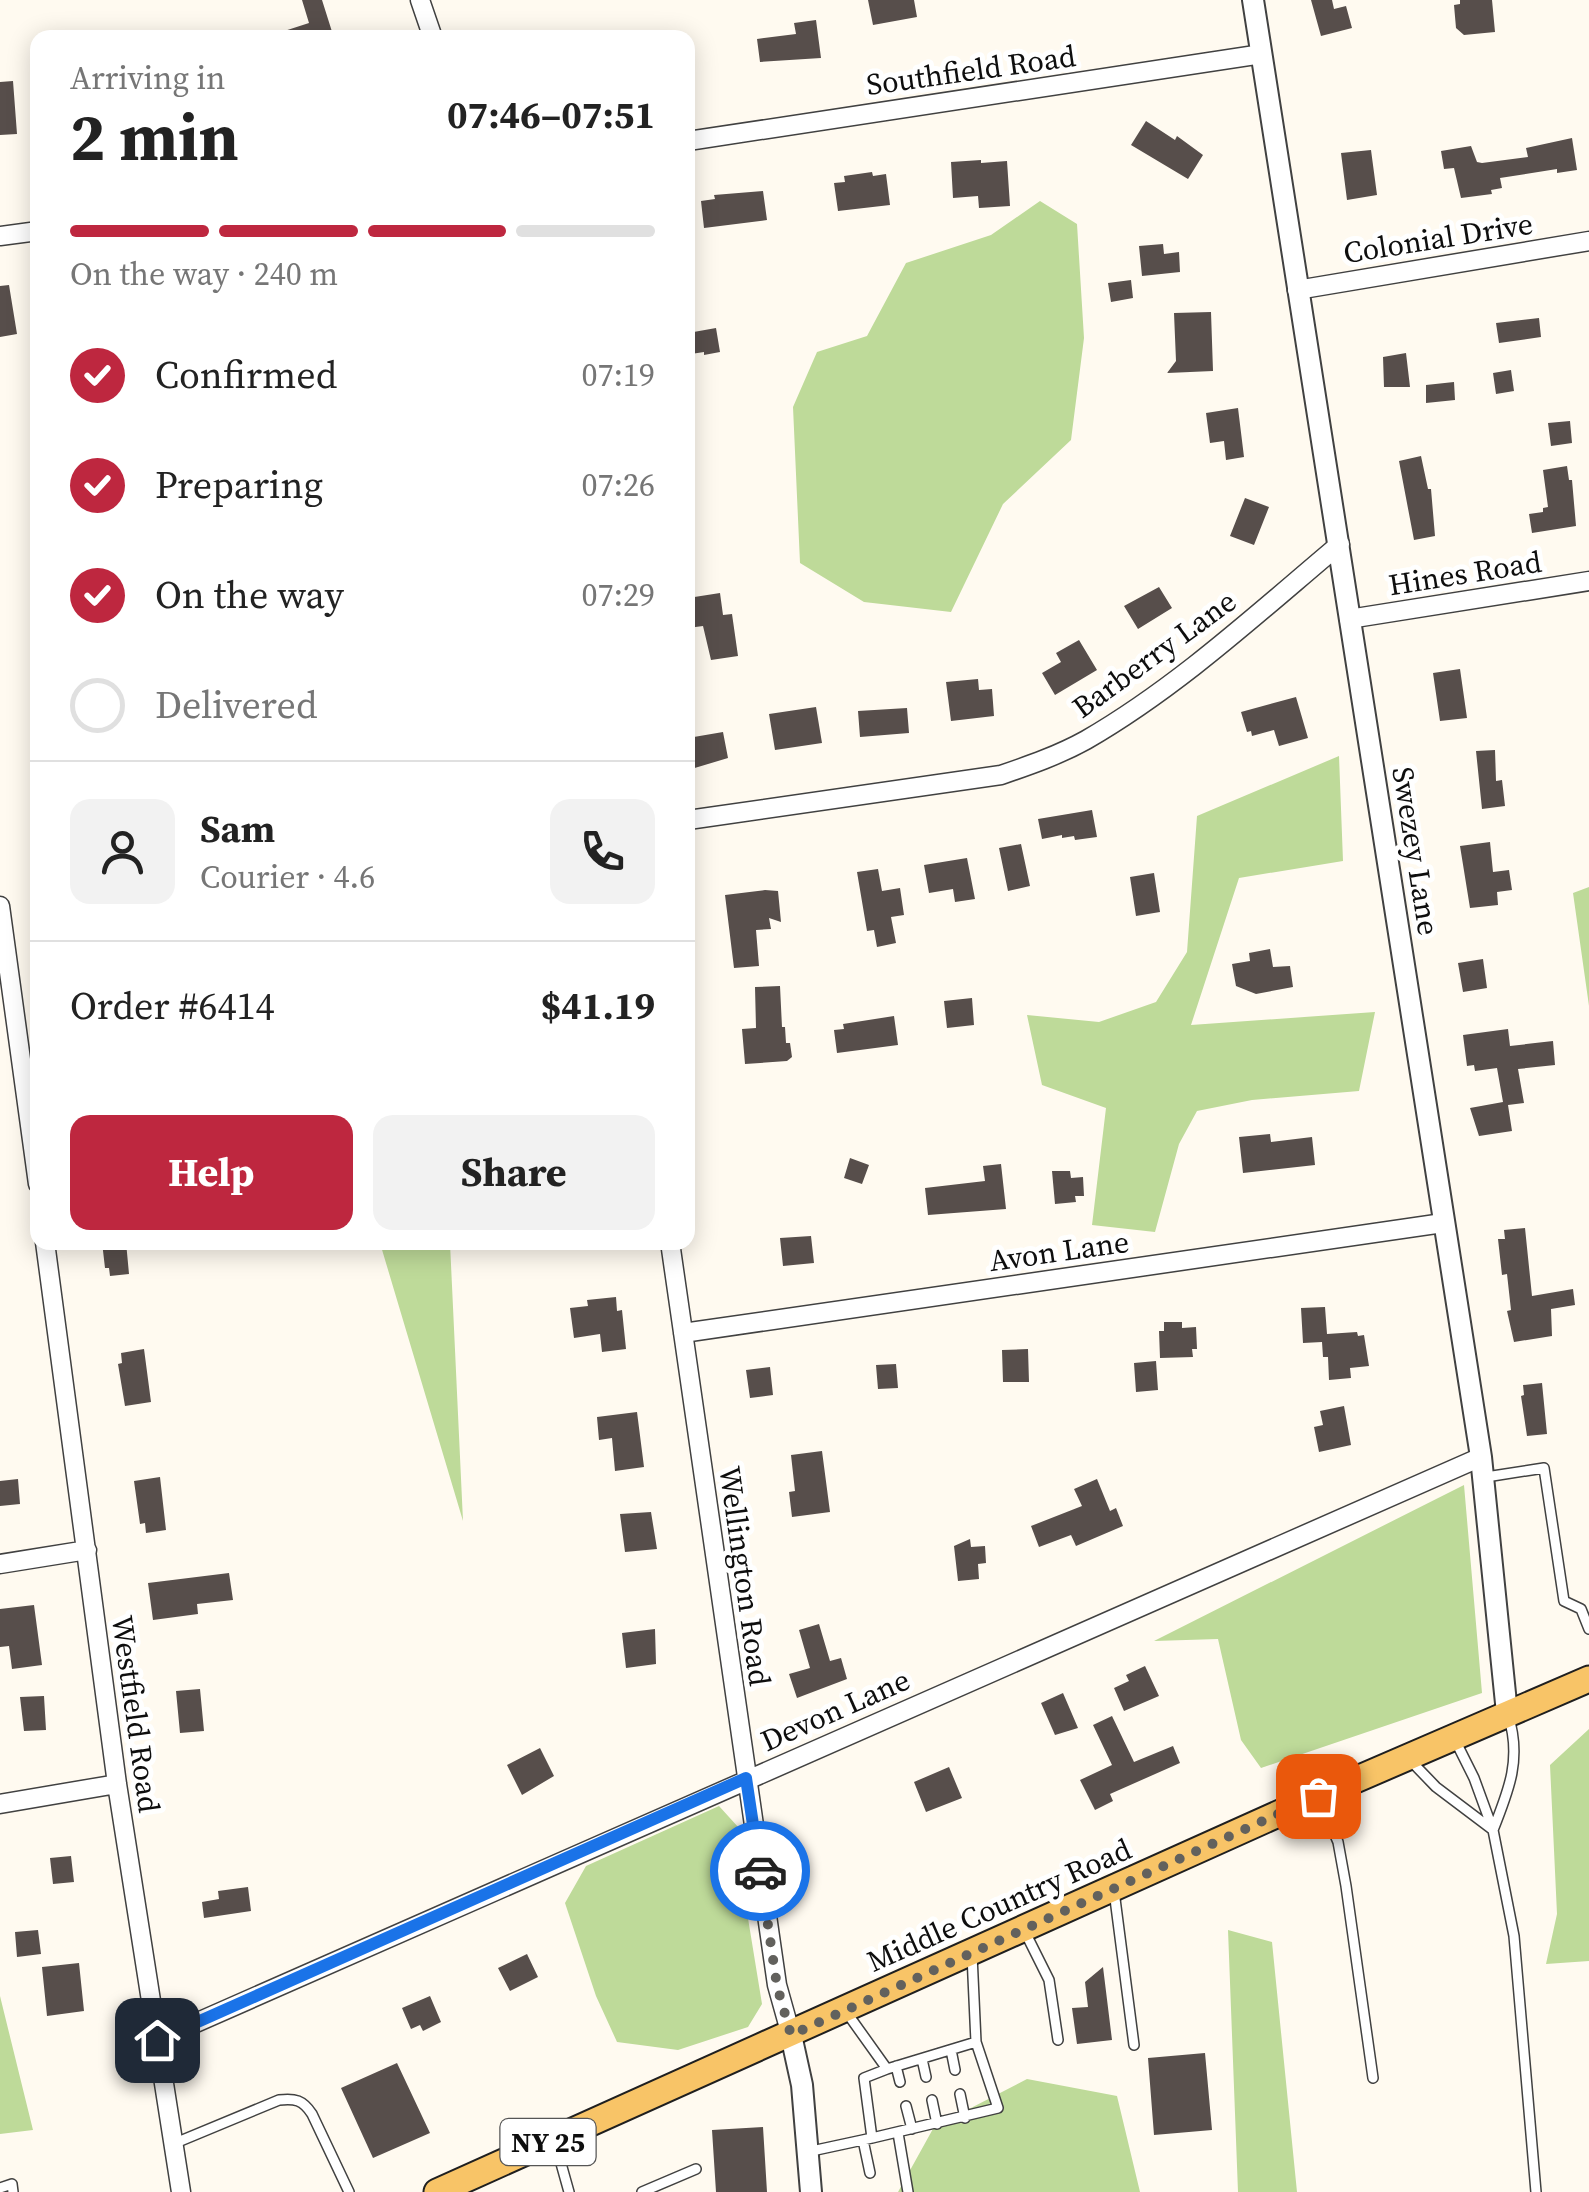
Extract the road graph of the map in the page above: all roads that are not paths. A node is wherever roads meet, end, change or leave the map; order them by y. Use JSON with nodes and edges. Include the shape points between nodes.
{"nodes":[{"id":1,"x":420,"y":0,"type":"edge"},
{"id":2,"x":1253,"y":0,"type":"edge"},
{"id":3,"x":430,"y":30,"type":"edge"},
{"id":4,"x":1262,"y":54,"type":"junction"},
{"id":5,"x":695,"y":140,"type":"edge"},
{"id":6,"x":30,"y":233,"type":"edge"},
{"id":7,"x":0,"y":236,"type":"edge"},
{"id":8,"x":1589,"y":241,"type":"edge"},
{"id":9,"x":1297,"y":290,"type":"junction"},
{"id":10,"x":1340,"y":544,"type":"junction"},
{"id":11,"x":1589,"y":581,"type":"edge"},
{"id":12,"x":1349,"y":619,"type":"junction"},
{"id":13,"x":695,"y":819,"type":"edge"},
{"id":14,"x":1,"y":915,"type":"edge"},
{"id":15,"x":30,"y":1126,"type":"edge"},
{"id":16,"x":1443,"y":1223,"type":"junction"},
{"id":17,"x":46,"y":1250,"type":"edge"},
{"id":18,"x":671,"y":1250,"type":"edge"},
{"id":19,"x":683,"y":1333,"type":"junction"},
{"id":20,"x":1482,"y":1467,"type":"junction"},
{"id":21,"x":87,"y":1550,"type":"junction"},
{"id":22,"x":0,"y":1564,"type":"edge"},
{"id":23,"x":1589,"y":1629,"type":"edge"},
{"id":24,"x":1589,"y":1679,"type":"edge"},
{"id":25,"x":1507,"y":1713,"type":"junction"},
{"id":26,"x":1454,"y":1737,"type":"junction"},
{"id":27,"x":1406,"y":1757,"type":"junction"},
{"id":28,"x":746,"y":1778,"type":"junction"},
{"id":29,"x":117,"y":1784,"type":"junction"},
{"id":30,"x":1318,"y":1796,"type":"junction"},
{"id":31,"x":0,"y":1804,"type":"edge"},
{"id":32,"x":1493,"y":1830,"type":"junction"},
{"id":33,"x":1114,"y":1889,"type":"junction"},
{"id":34,"x":1024,"y":1930,"type":"junction"},
{"id":35,"x":972,"y":1953,"type":"junction"},
{"id":36,"x":845,"y":2011,"type":"junction"},
{"id":37,"x":791,"y":2035,"type":"junction"},
{"id":38,"x":157,"y":2040,"type":"junction"},
{"id":39,"x":1058,"y":2040,"type":"dead end"},
{"id":40,"x":976,"y":2042,"type":"junction"},
{"id":41,"x":1134,"y":2044,"type":"dead end"},
{"id":42,"x":951,"y":2050,"type":"junction"},
{"id":43,"x":922,"y":2059,"type":"junction"},
{"id":44,"x":891,"y":2068,"type":"junction"},
{"id":45,"x":955,"y":2070,"type":"dead end"},
{"id":46,"x":926,"y":2076,"type":"dead end"},
{"id":47,"x":1372,"y":2078,"type":"dead end"},
{"id":48,"x":900,"y":2082,"type":"dead end"},
{"id":49,"x":960,"y":2094,"type":"dead end"},
{"id":50,"x":932,"y":2100,"type":"dead end"},
{"id":51,"x":906,"y":2106,"type":"dead end"},
{"id":52,"x":965,"y":2118,"type":"junction"},
{"id":53,"x":937,"y":2124,"type":"junction"},
{"id":54,"x":912,"y":2130,"type":"junction"},
{"id":55,"x":898,"y":2132,"type":"junction"},
{"id":56,"x":868,"y":2139,"type":"junction"},
{"id":57,"x":554,"y":2140,"type":"junction"},
{"id":58,"x":174,"y":2144,"type":"junction"},
{"id":59,"x":808,"y":2152,"type":"junction"},
{"id":60,"x":696,"y":2169,"type":"dead end"},
{"id":61,"x":870,"y":2173,"type":"dead end"},
{"id":62,"x":0,"y":2188,"type":"edge"},
{"id":63,"x":13,"y":2192,"type":"edge"},
{"id":64,"x":181,"y":2192,"type":"edge"},
{"id":65,"x":350,"y":2192,"type":"edge"},
{"id":66,"x":437,"y":2192,"type":"edge"},
{"id":67,"x":569,"y":2192,"type":"edge"},
{"id":68,"x":642,"y":2192,"type":"edge"},
{"id":69,"x":811,"y":2192,"type":"edge"},
{"id":70,"x":908,"y":2192,"type":"edge"},
{"id":71,"x":1536,"y":2192,"type":"edge"}],
"edges":[{"from":1,"to":3,"type":"street"},
{"from":2,"to":4,"type":"street","name":"Swezey Lane"},
{"from":4,"to":5,"type":"street","name":"Southfield Road"},
{"from":4,"to":9,"type":"street","name":"Swezey Lane"},
{"from":6,"to":7,"type":"street"},
{"from":8,"to":9,"type":"street","name":"Colonial Drive"},
{"from":9,"to":10,"type":"street","name":"Swezey Lane"},
{"from":10,"to":12,"type":"street","name":"Swezey Lane"},
{"from":10,"to":13,"type":"street","name":"Barberry Lane","via":[[1172,681],[1045,760],[1001,776]]},
{"from":11,"to":12,"type":"street","name":"Hines Road"},
{"from":12,"to":16,"type":"street","name":"Swezey Lane"},
{"from":14,"to":15,"type":"street"},
{"from":16,"to":19,"type":"street","name":"Avon Lane"},
{"from":16,"to":20,"type":"street","name":"Swezey Lane"},
{"from":17,"to":21,"type":"street","name":"Westfield Road"},
{"from":18,"to":19,"type":"street","name":"Wellington Road"},
{"from":19,"to":28,"type":"street","name":"Wellington Road"},
{"from":20,"to":23,"type":"lane","via":[[1544,1468],[1564,1600],[1581,1608]]},
{"from":20,"to":25,"type":"street","name":"Swezey Lane"},
{"from":20,"to":28,"type":"street","name":"Devon Lane"},
{"from":21,"to":22,"type":"street"},
{"from":21,"to":29,"type":"street","name":"Westfield Road"},
{"from":24,"to":25,"type":"main road","name":"Middle Country Road","number":"NY 25"},
{"from":25,"to":26,"type":"main road","name":"Middle Country Road","number":"NY 25"},
{"from":25,"to":32,"type":"lane","via":[[1514,1770]]},
{"from":26,"to":27,"type":"main road","name":"Middle Country Road","number":"NY 25"},
{"from":26,"to":32,"type":"lane"},
{"from":27,"to":30,"type":"main road","name":"Middle Country Road","number":"NY 25"},
{"from":27,"to":32,"type":"lane"},
{"from":28,"to":37,"type":"street","name":"Wellington Road","via":[[777,1986]]},
{"from":28,"to":38,"type":"street","name":"Devon Lane"},
{"from":29,"to":31,"type":"street"},
{"from":29,"to":38,"type":"street","name":"Westfield Road"},
{"from":30,"to":33,"type":"main road","name":"Middle Country Road","number":"NY 25"},
{"from":30,"to":47,"type":"lane","via":[[1338,1842]]},
{"from":32,"to":71,"type":"lane","via":[[1514,1936]]},
{"from":33,"to":34,"type":"main road","name":"Middle Country Road","number":"NY 25"},
{"from":33,"to":41,"type":"lane"},
{"from":34,"to":35,"type":"main road","name":"Middle Country Road","number":"NY 25"},
{"from":34,"to":39,"type":"lane","via":[[1048,1980]]},
{"from":35,"to":36,"type":"main road","name":"Middle Country Road","number":"NY 25"},
{"from":35,"to":40,"type":"lane"},
{"from":36,"to":37,"type":"main road","name":"Middle Country Road","number":"NY 25"},
{"from":36,"to":44,"type":"lane"},
{"from":37,"to":57,"type":"main road","name":"Middle Country Road","number":"NY 25"},
{"from":37,"to":59,"type":"street"},
{"from":38,"to":58,"type":"street","name":"Westfield Road"},
{"from":40,"to":42,"type":"lane"},
{"from":40,"to":52,"type":"lane","via":[[998,2108]]},
{"from":42,"to":43,"type":"lane"},
{"from":42,"to":45,"type":"lane"},
{"from":43,"to":44,"type":"lane"},
{"from":43,"to":46,"type":"lane"},
{"from":44,"to":48,"type":"lane"},
{"from":44,"to":56,"type":"lane","via":[[864,2078]]},
{"from":49,"to":52,"type":"lane"},
{"from":50,"to":53,"type":"lane"},
{"from":51,"to":54,"type":"lane"},
{"from":52,"to":53,"type":"lane"},
{"from":53,"to":54,"type":"lane"},
{"from":54,"to":55,"type":"lane"},
{"from":55,"to":56,"type":"lane"},
{"from":55,"to":70,"type":"lane"},
{"from":56,"to":59,"type":"lane"},
{"from":56,"to":61,"type":"lane"},
{"from":57,"to":66,"type":"main road","name":"Middle Country Road","number":"NY 25"},
{"from":57,"to":67,"type":"lane"},
{"from":58,"to":64,"type":"street","name":"Westfield Road"},
{"from":58,"to":65,"type":"lane","via":[[294,2098],[312,2114]]},
{"from":59,"to":69,"type":"street"},
{"from":60,"to":68,"type":"lane"},
{"from":62,"to":63,"type":"lane","via":[[12,2184]]}]}
